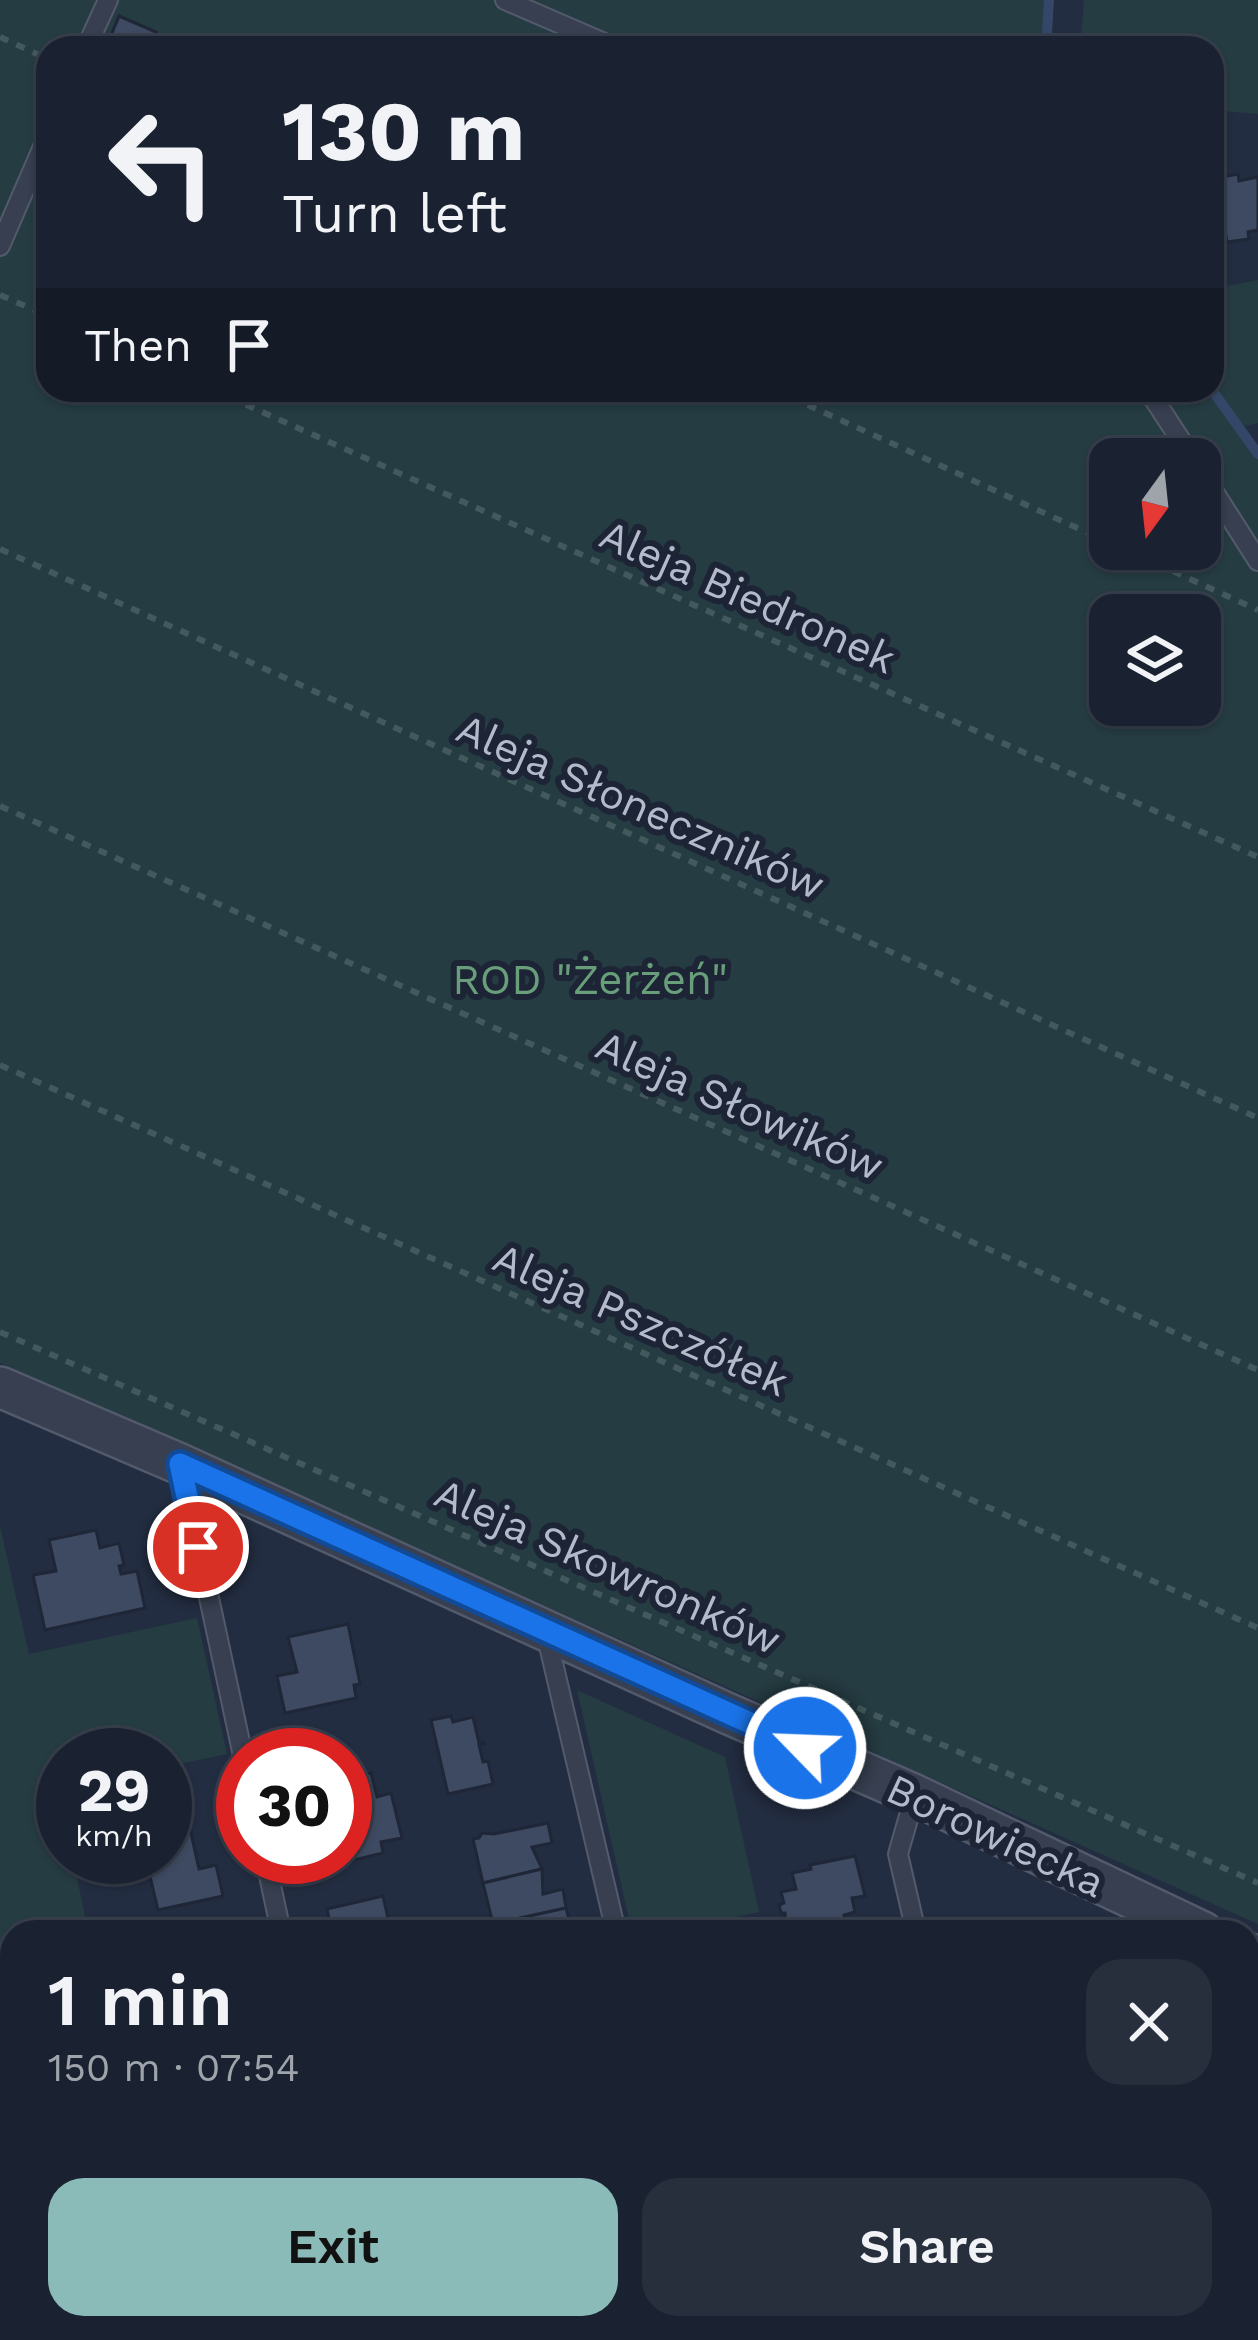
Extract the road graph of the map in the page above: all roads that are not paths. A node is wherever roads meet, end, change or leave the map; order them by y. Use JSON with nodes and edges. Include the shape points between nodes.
{"nodes":[{"id":1,"x":107,"y":0,"type":"edge"},
{"id":2,"x":505,"y":0,"type":"edge"},
{"id":3,"x":91,"y":36,"type":"edge"},
{"id":4,"x":588,"y":36,"type":"edge"},
{"id":5,"x":36,"y":163,"type":"edge"},
{"id":6,"x":0,"y":246,"type":"edge"},
{"id":7,"x":1156,"y":402,"type":"edge"},
{"id":8,"x":1179,"y":438,"type":"edge"},
{"id":9,"x":1221,"y":503,"type":"edge"},
{"id":10,"x":1258,"y":560,"type":"edge"},
{"id":11,"x":0,"y":1387,"type":"edge"},
{"id":12,"x":180,"y":1464,"type":"junction"},
{"id":13,"x":546,"y":1630,"type":"junction"},
{"id":14,"x":237,"y":1728,"type":"edge"},
{"id":15,"x":915,"y":1796,"type":"junction"},
{"id":16,"x":271,"y":1884,"type":"edge"},
{"id":17,"x":278,"y":1920,"type":"edge"},
{"id":18,"x":613,"y":1920,"type":"edge"},
{"id":19,"x":913,"y":1920,"type":"edge"},
{"id":20,"x":1178,"y":1920,"type":"edge"}],
"edges":[{"from":1,"to":3,"type":"lane"},
{"from":2,"to":4,"type":"lane"},
{"from":5,"to":6,"type":"lane"},
{"from":7,"to":8,"type":"lane"},
{"from":9,"to":10,"type":"lane"},
{"from":11,"to":12,"type":"street","name":"Borowiecka"},
{"from":12,"to":13,"type":"street","name":"Borowiecka"},
{"from":12,"to":14,"type":"lane"},
{"from":13,"to":15,"type":"street","name":"Borowiecka"},
{"from":13,"to":18,"type":"lane"},
{"from":15,"to":19,"type":"lane","via":[[898,1854]]},
{"from":15,"to":20,"type":"street","name":"Borowiecka"},
{"from":16,"to":17,"type":"lane"}]}
